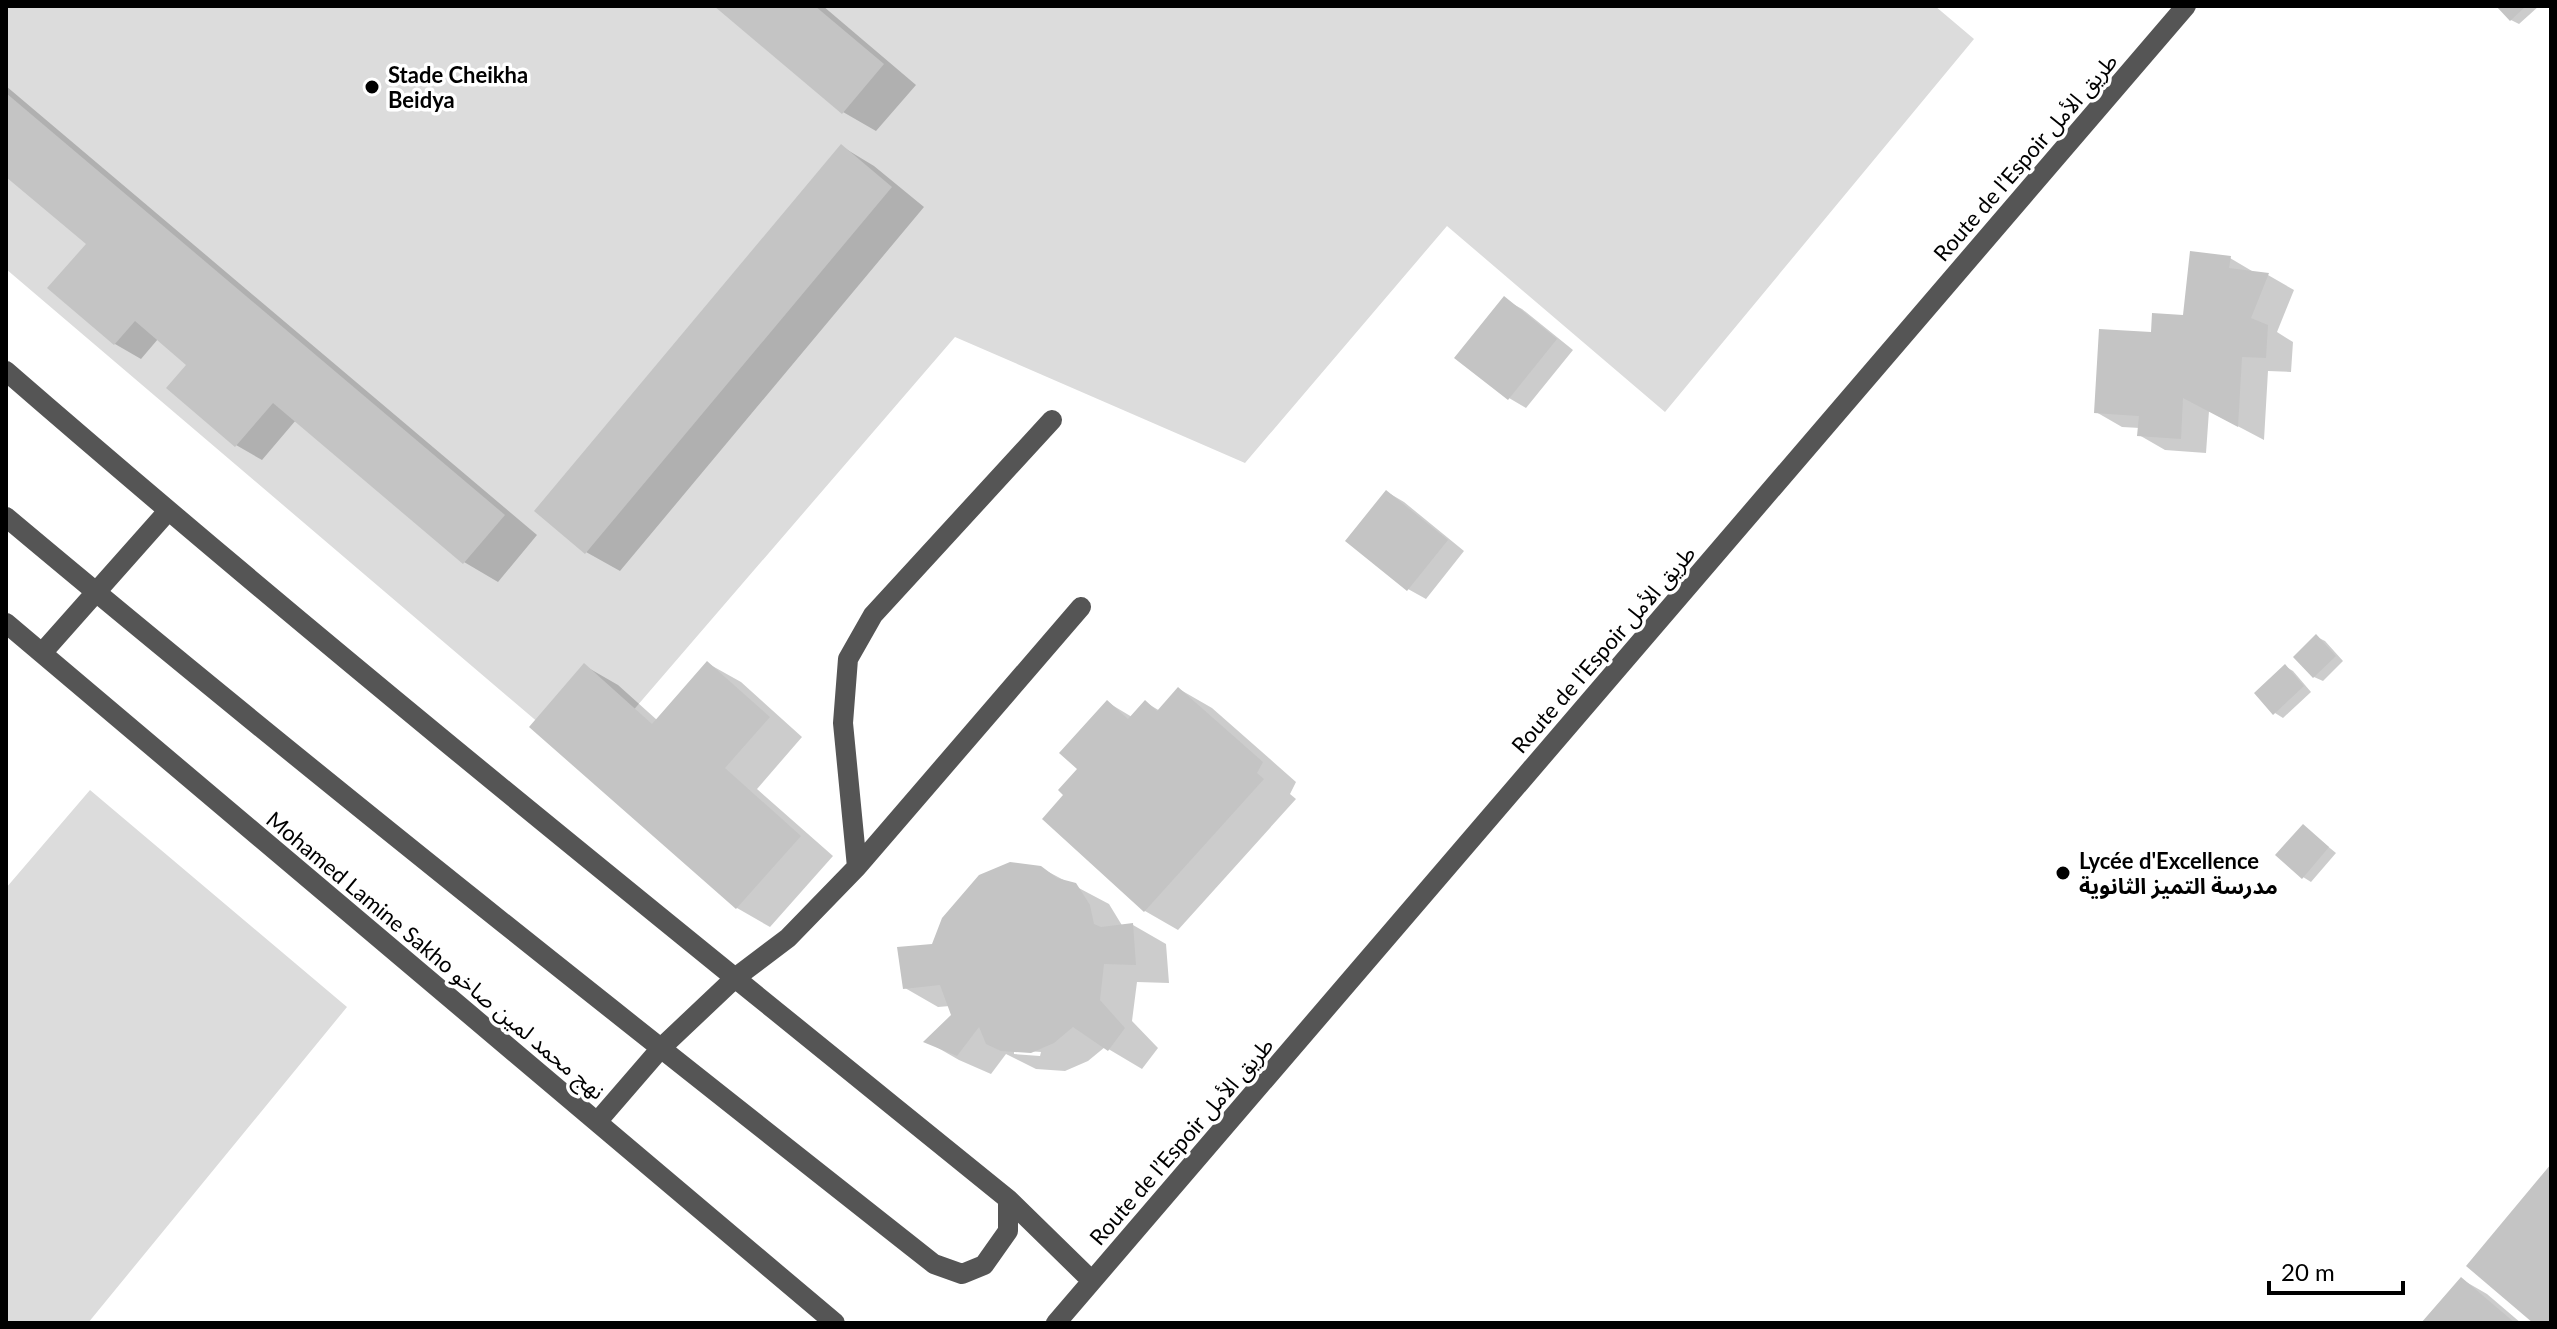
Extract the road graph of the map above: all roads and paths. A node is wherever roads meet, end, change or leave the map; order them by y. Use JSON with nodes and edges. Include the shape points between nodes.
{"nodes":[{"id":1,"x":2186,"y":6,"type":"edge"},
{"id":2,"x":6,"y":371,"type":"edge"},
{"id":3,"x":1052,"y":420,"type":"dead end"},
{"id":4,"x":168,"y":511,"type":"junction"},
{"id":5,"x":6,"y":517,"type":"edge"},
{"id":6,"x":96,"y":592,"type":"junction"},
{"id":7,"x":1081,"y":607,"type":"dead end"},
{"id":8,"x":6,"y":623,"type":"edge"},
{"id":9,"x":42,"y":653,"type":"junction"},
{"id":10,"x":857,"y":867,"type":"junction"},
{"id":11,"x":735,"y":978,"type":"junction"},
{"id":12,"x":661,"y":1048,"type":"junction"},
{"id":13,"x":597,"y":1122,"type":"junction"},
{"id":14,"x":1008,"y":1199,"type":"junction"},
{"id":15,"x":1092,"y":1281,"type":"junction"},
{"id":16,"x":835,"y":1323,"type":"edge"},
{"id":17,"x":1056,"y":1323,"type":"edge"}],
"edges":[{"from":1,"to":15,"type":"street","name":"Route de l’Espoir طريق الأمل"},
{"from":2,"to":4,"type":"street"},
{"from":3,"to":10,"type":"street","via":[[873,615],[848,659],[843,723]]},
{"from":4,"to":6,"type":"street"},
{"from":4,"to":11,"type":"street"},
{"from":5,"to":6,"type":"street"},
{"from":6,"to":9,"type":"street"},
{"from":6,"to":12,"type":"street"},
{"from":7,"to":10,"type":"street"},
{"from":8,"to":9,"type":"street","name":"Mohamed Lamine Sakho نهج محمد لمين صاخو"},
{"from":9,"to":13,"type":"street","name":"Mohamed Lamine Sakho نهج محمد لمين صاخو"},
{"from":10,"to":11,"type":"street","via":[[788,938]]},
{"from":11,"to":12,"type":"street"},
{"from":11,"to":14,"type":"street"},
{"from":12,"to":13,"type":"street"},
{"from":12,"to":14,"type":"street","via":[[934,1264],[962,1274],[984,1265],[1008,1231]]},
{"from":13,"to":16,"type":"street","name":"Mohamed Lamine Sakho نهج محمد لمين صاخو"},
{"from":14,"to":15,"type":"street"},
{"from":15,"to":17,"type":"street","name":"Route de l’Espoir طريق الأمل"}]}
